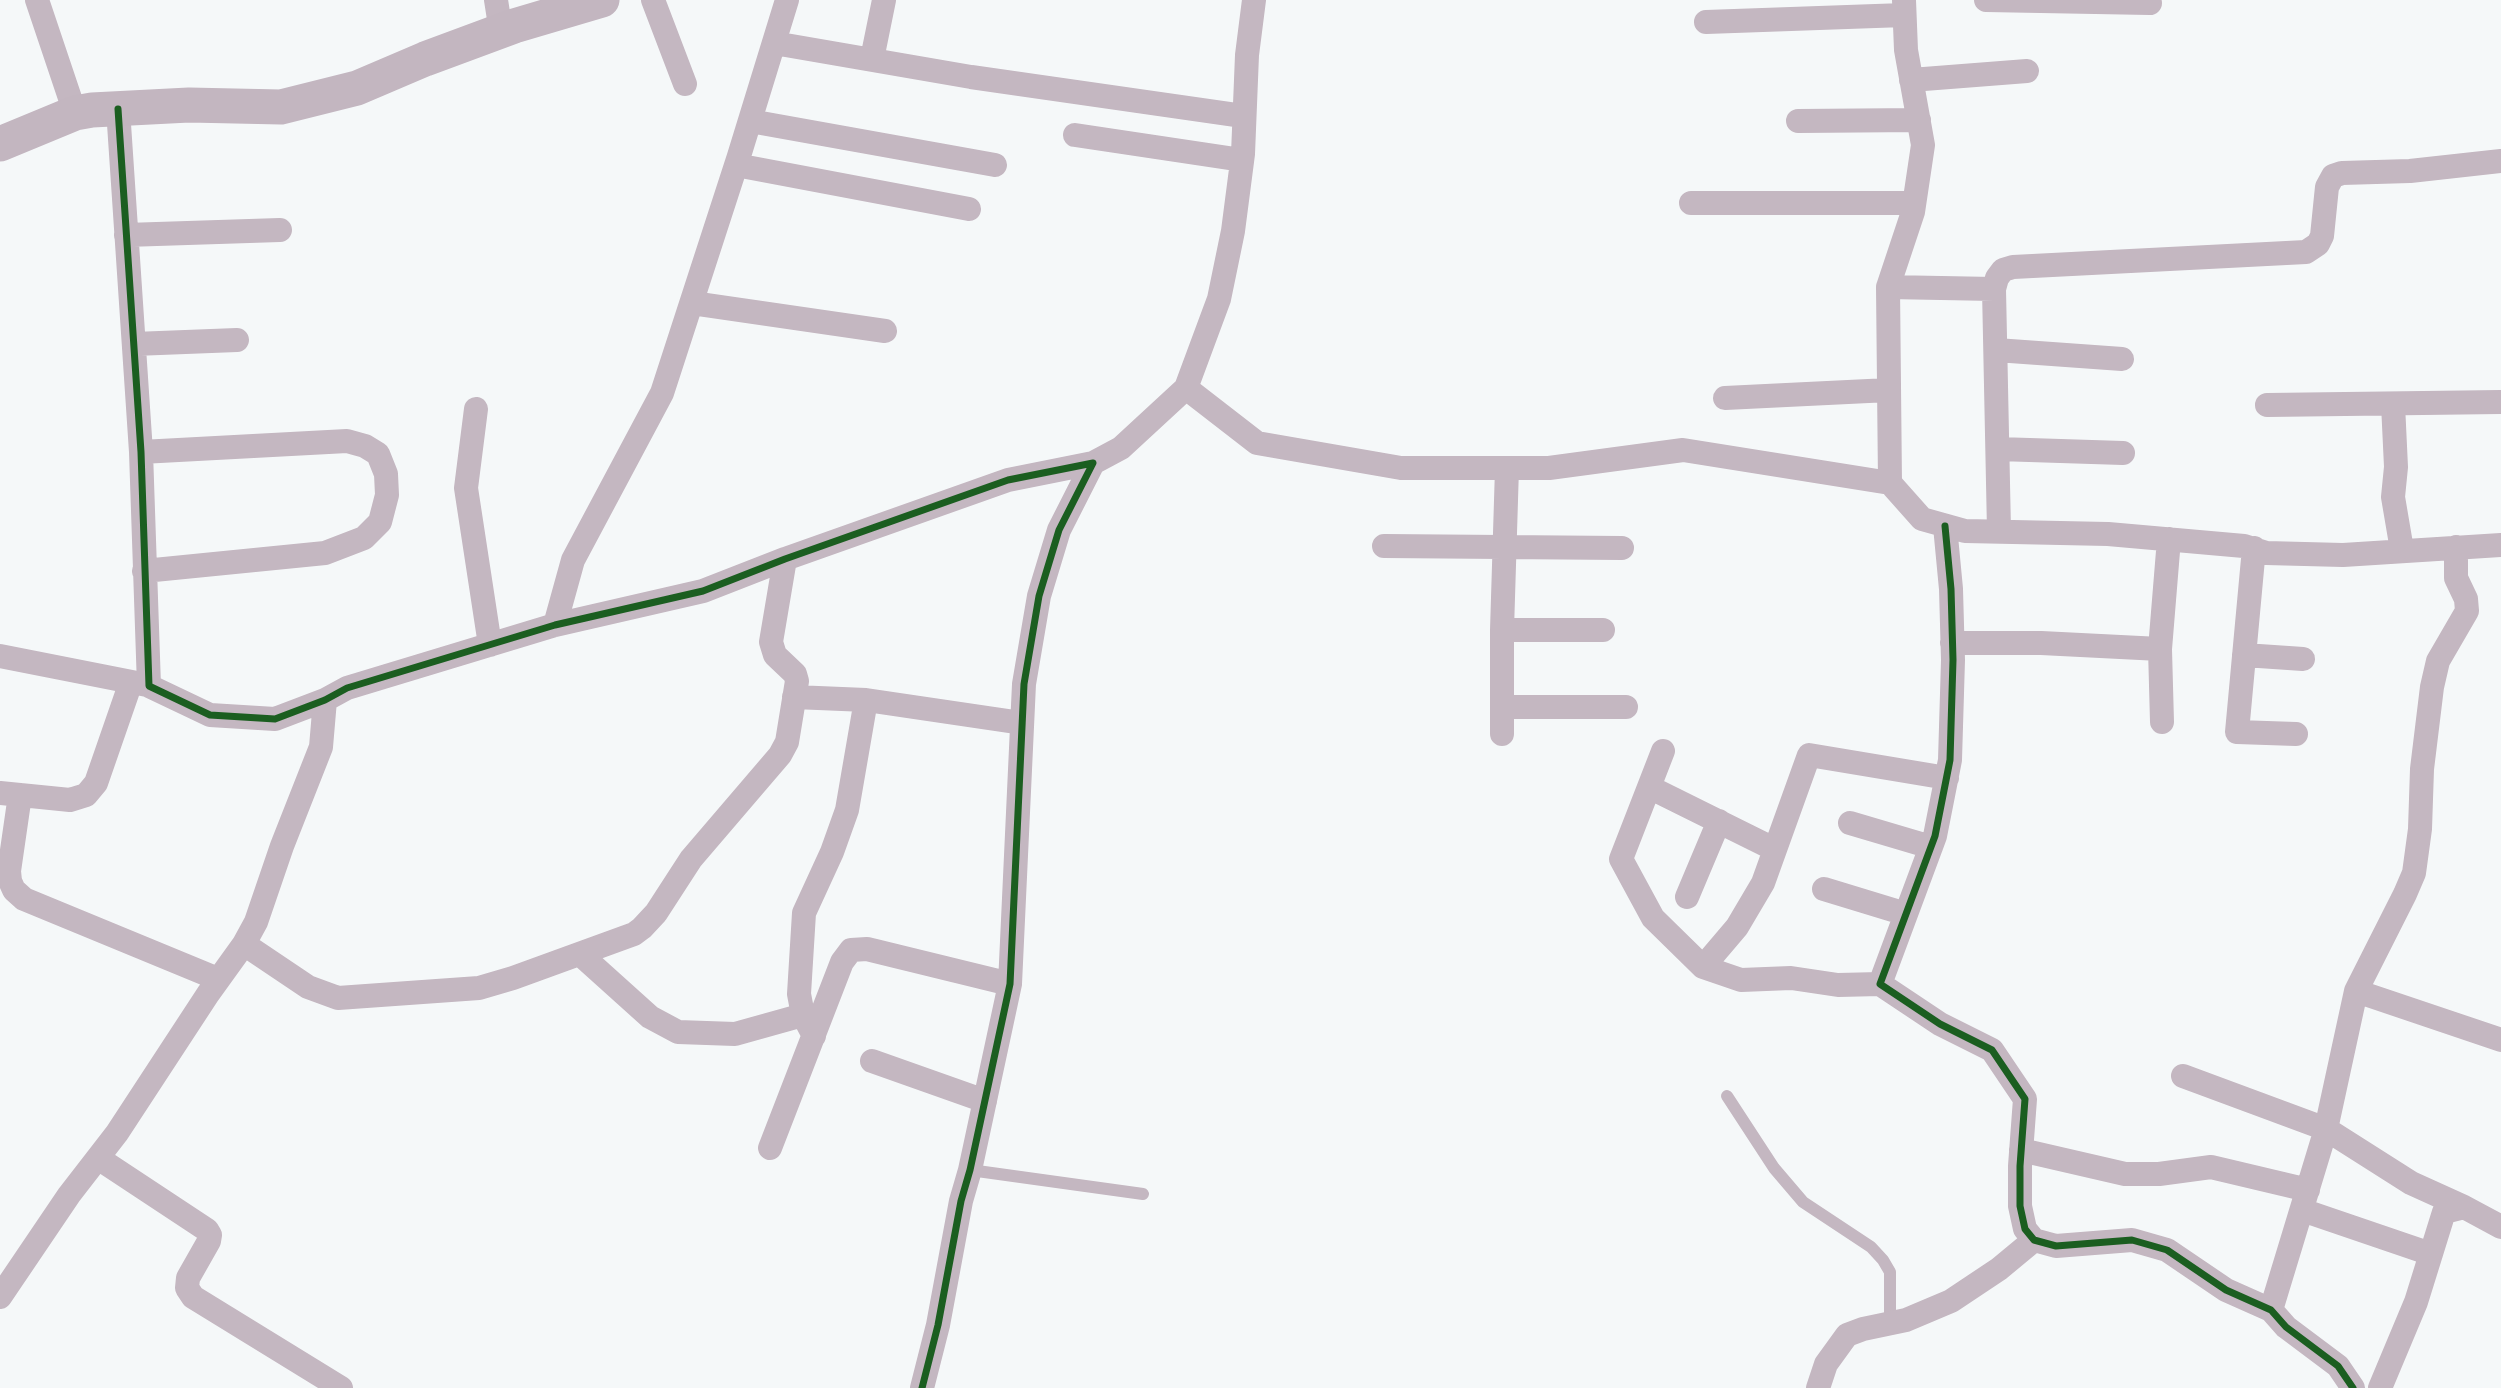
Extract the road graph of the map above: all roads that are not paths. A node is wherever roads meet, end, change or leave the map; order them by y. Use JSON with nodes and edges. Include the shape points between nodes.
{"nodes":[{"id":1,"x":37,"y":0,"type":"edge"},
{"id":2,"x":602,"y":0,"type":"edge"},
{"id":3,"x":653,"y":0,"type":"edge"},
{"id":4,"x":787,"y":0,"type":"edge"},
{"id":5,"x":884,"y":0,"type":"edge"},
{"id":6,"x":1254,"y":0,"type":"edge"},
{"id":7,"x":1986,"y":0,"type":"edge"},
{"id":8,"x":2150,"y":0,"type":"edge"},
{"id":9,"x":1904,"y":7,"type":"edge"},
{"id":10,"x":499,"y":16,"type":"edge"},
{"id":11,"x":1706,"y":22,"type":"dead end"},
{"id":12,"x":774,"y":43,"type":"junction"},
{"id":13,"x":872,"y":59,"type":"junction"},
{"id":14,"x":2027,"y":71,"type":"dead end"},
{"id":15,"x":1912,"y":80,"type":"junction"},
{"id":16,"x":685,"y":84,"type":"dead end"},
{"id":17,"x":118,"y":109,"type":"junction"},
{"id":18,"x":75,"y":113,"type":"junction"},
{"id":19,"x":1243,"y":116,"type":"junction"},
{"id":20,"x":1919,"y":120,"type":"junction"},
{"id":21,"x":750,"y":121,"type":"junction"},
{"id":22,"x":1798,"y":121,"type":"dead end"},
{"id":23,"x":1074,"y":135,"type":"dead end"},
{"id":24,"x":0,"y":144,"type":"edge"},
{"id":25,"x":1242,"y":160,"type":"junction"},
{"id":26,"x":2501,"y":162,"type":"edge"},
{"id":27,"x":736,"y":165,"type":"junction"},
{"id":28,"x":995,"y":165,"type":"dead end"},
{"id":29,"x":1691,"y":203,"type":"dead end"},
{"id":30,"x":1914,"y":203,"type":"junction"},
{"id":31,"x":970,"y":209,"type":"dead end"},
{"id":32,"x":280,"y":230,"type":"dead end"},
{"id":33,"x":126,"y":235,"type":"junction"},
{"id":34,"x":1888,"y":288,"type":"junction"},
{"id":35,"x":1994,"y":289,"type":"junction"},
{"id":36,"x":692,"y":303,"type":"junction"},
{"id":37,"x":885,"y":331,"type":"dead end"},
{"id":38,"x":237,"y":340,"type":"dead end"},
{"id":39,"x":134,"y":344,"type":"junction"},
{"id":40,"x":1996,"y":350,"type":"junction"},
{"id":41,"x":2122,"y":359,"type":"dead end"},
{"id":42,"x":1186,"y":388,"type":"junction"},
{"id":43,"x":1889,"y":390,"type":"junction"},
{"id":44,"x":1725,"y":398,"type":"dead end"},
{"id":45,"x":2501,"y":402,"type":"edge"},
{"id":46,"x":2393,"y":404,"type":"junction"},
{"id":47,"x":2267,"y":405,"type":"dead end"},
{"id":48,"x":476,"y":409,"type":"dead end"},
{"id":49,"x":1998,"y":449,"type":"junction"},
{"id":50,"x":141,"y":452,"type":"junction"},
{"id":51,"x":2123,"y":453,"type":"dead end"},
{"id":52,"x":1093,"y":463,"type":"junction"},
{"id":53,"x":1507,"y":468,"type":"junction"},
{"id":54,"x":1890,"y":483,"type":"junction"},
{"id":55,"x":1945,"y":526,"type":"junction"},
{"id":56,"x":1999,"y":531,"type":"junction"},
{"id":57,"x":2169,"y":540,"type":"junction"},
{"id":58,"x":2501,"y":545,"type":"edge"},
{"id":59,"x":1384,"y":546,"type":"dead end"},
{"id":60,"x":2456,"y":547,"type":"junction"},
{"id":61,"x":1504,"y":548,"type":"junction"},
{"id":62,"x":1622,"y":548,"type":"dead end"},
{"id":63,"x":2254,"y":548,"type":"junction"},
{"id":64,"x":2402,"y":550,"type":"junction"},
{"id":65,"x":785,"y":559,"type":"junction"},
{"id":66,"x":144,"y":571,"type":"junction"},
{"id":67,"x":555,"y":625,"type":"junction"},
{"id":68,"x":1502,"y":630,"type":"junction"},
{"id":69,"x":1603,"y":630,"type":"dead end"},
{"id":70,"x":1952,"y":643,"type":"junction"},
{"id":71,"x":490,"y":645,"type":"junction"},
{"id":72,"x":2160,"y":649,"type":"junction"},
{"id":73,"x":2245,"y":655,"type":"junction"},
{"id":74,"x":0,"y":656,"type":"edge"},
{"id":75,"x":2303,"y":659,"type":"dead end"},
{"id":76,"x":140,"y":684,"type":"junction"},
{"id":77,"x":794,"y":697,"type":"junction"},
{"id":78,"x":325,"y":700,"type":"junction"},
{"id":79,"x":866,"y":701,"type":"junction"},
{"id":80,"x":1502,"y":707,"type":"junction"},
{"id":81,"x":1626,"y":707,"type":"dead end"},
{"id":82,"x":2162,"y":722,"type":"dead end"},
{"id":83,"x":1022,"y":723,"type":"junction"},
{"id":84,"x":1502,"y":734,"type":"dead end"},
{"id":85,"x":2296,"y":734,"type":"dead end"},
{"id":86,"x":1663,"y":751,"type":"dead end"},
{"id":87,"x":1947,"y":778,"type":"junction"},
{"id":88,"x":1649,"y":787,"type":"junction"},
{"id":89,"x":10,"y":794,"type":"edge"},
{"id":90,"x":1719,"y":821,"type":"junction"},
{"id":91,"x":1850,"y":823,"type":"dead end"},
{"id":92,"x":1931,"y":846,"type":"junction"},
{"id":93,"x":1774,"y":849,"type":"junction"},
{"id":94,"x":1824,"y":889,"type":"dead end"},
{"id":95,"x":1687,"y":897,"type":"dead end"},
{"id":96,"x":1906,"y":914,"type":"junction"},
{"id":97,"x":244,"y":944,"type":"junction"},
{"id":98,"x":580,"y":954,"type":"junction"},
{"id":99,"x":1703,"y":967,"type":"junction"},
{"id":100,"x":218,"y":979,"type":"junction"},
{"id":101,"x":1010,"y":984,"type":"junction"},
{"id":102,"x":1880,"y":984,"type":"junction"},
{"id":103,"x":2356,"y":991,"type":"junction"},
{"id":104,"x":808,"y":1026,"type":"junction"},
{"id":105,"x":2501,"y":1040,"type":"edge"},
{"id":106,"x":872,"y":1061,"type":"dead end"},
{"id":107,"x":2183,"y":1076,"type":"dead end"},
{"id":108,"x":1727,"y":1096,"type":"dead end"},
{"id":109,"x":985,"y":1101,"type":"junction"},
{"id":110,"x":2326,"y":1129,"type":"junction"},
{"id":111,"x":770,"y":1147,"type":"dead end"},
{"id":112,"x":2021,"y":1150,"type":"junction"},
{"id":113,"x":98,"y":1158,"type":"junction"},
{"id":114,"x":970,"y":1170,"type":"junction"},
{"id":115,"x":1143,"y":1194,"type":"dead end"},
{"id":116,"x":2305,"y":1200,"type":"junction"},
{"id":117,"x":2464,"y":1207,"type":"junction"},
{"id":118,"x":2498,"y":1219,"type":"edge"},
{"id":119,"x":2034,"y":1240,"type":"junction"},
{"id":120,"x":2431,"y":1254,"type":"junction"},
{"id":121,"x":0,"y":1297,"type":"edge"},
{"id":122,"x":2271,"y":1310,"type":"junction"},
{"id":123,"x":1890,"y":1323,"type":"junction"},
{"id":124,"x":341,"y":1388,"type":"edge"},
{"id":125,"x":922,"y":1388,"type":"edge"},
{"id":126,"x":1818,"y":1388,"type":"edge"},
{"id":127,"x":2353,"y":1388,"type":"edge"},
{"id":128,"x":2380,"y":1388,"type":"edge"}],
"edges":[{"from":1,"to":18,"type":"street"},
{"from":2,"to":10,"type":"street"},
{"from":3,"to":16,"type":"street"},
{"from":4,"to":12,"type":"street"},
{"from":5,"to":13,"type":"street"},
{"from":6,"to":19,"type":"street"},
{"from":7,"to":8,"type":"street"},
{"from":9,"to":11,"type":"street"},
{"from":9,"to":15,"type":"street"},
{"from":10,"to":17,"type":"street","via":[[425,59],[357,88],[281,107]]},
{"from":12,"to":13,"type":"street"},
{"from":12,"to":21,"type":"street"},
{"from":13,"to":19,"type":"street"},
{"from":14,"to":15,"type":"street"},
{"from":15,"to":20,"type":"street"},
{"from":17,"to":18,"type":"street"},
{"from":17,"to":33,"type":"street"},
{"from":18,"to":24,"type":"street"},
{"from":19,"to":25,"type":"street"},
{"from":20,"to":22,"type":"street"},
{"from":20,"to":30,"type":"street","via":[[1923,145]]},
{"from":21,"to":27,"type":"street"},
{"from":21,"to":28,"type":"street"},
{"from":23,"to":25,"type":"street"},
{"from":25,"to":42,"type":"street","via":[[1219,299]]},
{"from":26,"to":35,"type":"street","via":[[2333,176],[2327,187],[2322,236],[2306,252],[2013,267],[2003,270]]},
{"from":27,"to":31,"type":"street"},
{"from":27,"to":36,"type":"street"},
{"from":29,"to":30,"type":"street"},
{"from":30,"to":34,"type":"street"},
{"from":32,"to":33,"type":"street"},
{"from":33,"to":39,"type":"street"},
{"from":34,"to":35,"type":"street"},
{"from":34,"to":43,"type":"street"},
{"from":35,"to":40,"type":"street"},
{"from":36,"to":37,"type":"street"},
{"from":36,"to":67,"type":"street","via":[[662,393],[573,560]]},
{"from":38,"to":39,"type":"street"},
{"from":39,"to":50,"type":"street"},
{"from":40,"to":41,"type":"street"},
{"from":40,"to":49,"type":"street"},
{"from":42,"to":52,"type":"street","via":[[1121,448]]},
{"from":42,"to":53,"type":"street","via":[[1257,443],[1401,468]]},
{"from":43,"to":44,"type":"street"},
{"from":43,"to":54,"type":"street"},
{"from":45,"to":46,"type":"street"},
{"from":46,"to":47,"type":"street"},
{"from":46,"to":64,"type":"street","via":[[2393,496]]},
{"from":48,"to":71,"type":"street","via":[[466,488]]},
{"from":49,"to":51,"type":"street"},
{"from":49,"to":56,"type":"street"},
{"from":50,"to":66,"type":"street"},
{"from":50,"to":66,"type":"street","via":[[347,441],[378,454],[386,474],[387,495],[380,522],[364,538],[325,553]]},
{"from":52,"to":65,"type":"street","via":[[1008,480]]},
{"from":52,"to":83,"type":"street","via":[[1059,530],[1039,596]]},
{"from":53,"to":54,"type":"street","via":[[1549,468],[1684,450]]},
{"from":53,"to":61,"type":"street"},
{"from":54,"to":55,"type":"street","via":[[1922,519]]},
{"from":55,"to":56,"type":"street"},
{"from":55,"to":70,"type":"street"},
{"from":56,"to":57,"type":"street"},
{"from":57,"to":63,"type":"street"},
{"from":57,"to":72,"type":"street"},
{"from":58,"to":60,"type":"street"},
{"from":59,"to":61,"type":"street"},
{"from":60,"to":64,"type":"street"},
{"from":60,"to":103,"type":"street","via":[[2456,578],[2467,611],[2434,674],[2414,873]]},
{"from":61,"to":62,"type":"street"},
{"from":61,"to":68,"type":"street"},
{"from":63,"to":64,"type":"street","via":[[2266,553],[2343,555]]},
{"from":63,"to":73,"type":"street"},
{"from":65,"to":67,"type":"street","via":[[703,592]]},
{"from":65,"to":77,"type":"street","via":[[772,649],[795,674]]},
{"from":66,"to":76,"type":"street"},
{"from":67,"to":71,"type":"street"},
{"from":68,"to":69,"type":"street"},
{"from":68,"to":80,"type":"street"},
{"from":70,"to":72,"type":"street"},
{"from":70,"to":87,"type":"street"},
{"from":71,"to":78,"type":"street","via":[[347,688]]},
{"from":72,"to":82,"type":"street"},
{"from":73,"to":75,"type":"street"},
{"from":73,"to":85,"type":"street","via":[[2237,732]]},
{"from":74,"to":76,"type":"street"},
{"from":76,"to":78,"type":"street","via":[[211,715],[275,719]]},
{"from":76,"to":89,"type":"street","via":[[96,783],[86,795],[70,800]]},
{"from":77,"to":79,"type":"street"},
{"from":77,"to":98,"type":"street","via":[[791,729],[780,755],[704,842],[649,922],[634,934]]},
{"from":78,"to":97,"type":"street","via":[[321,747]]},
{"from":79,"to":83,"type":"street"},
{"from":79,"to":104,"type":"street","via":[[848,810],[804,914],[799,994]]},
{"from":80,"to":81,"type":"street"},
{"from":80,"to":84,"type":"street"},
{"from":83,"to":101,"type":"street"},
{"from":86,"to":88,"type":"street"},
{"from":87,"to":92,"type":"street"},
{"from":87,"to":93,"type":"street","via":[[1809,755]]},
{"from":88,"to":90,"type":"street"},
{"from":88,"to":99,"type":"street","via":[[1621,859],[1653,918]]},
{"from":89,"to":100,"type":"street","via":[[10,881],[24,899]]},
{"from":90,"to":93,"type":"street"},
{"from":90,"to":95,"type":"street"},
{"from":91,"to":92,"type":"street"},
{"from":92,"to":96,"type":"street"},
{"from":93,"to":99,"type":"street","via":[[1763,883],[1737,927]]},
{"from":94,"to":96,"type":"street"},
{"from":96,"to":102,"type":"street"},
{"from":97,"to":98,"type":"street","via":[[308,987],[338,998],[479,988]]},
{"from":97,"to":100,"type":"street"},
{"from":98,"to":104,"type":"street","via":[[650,1017],[678,1032],[734,1034]]},
{"from":99,"to":102,"type":"street","via":[[1741,980]]},
{"from":100,"to":113,"type":"street"},
{"from":101,"to":104,"type":"street","via":[[867,949],[851,950]]},
{"from":101,"to":109,"type":"street"},
{"from":102,"to":112,"type":"street","via":[[1940,1024],[1992,1050],[2025,1099]]},
{"from":103,"to":105,"type":"street"},
{"from":103,"to":110,"type":"street"},
{"from":104,"to":111,"type":"street"},
{"from":106,"to":109,"type":"street"},
{"from":107,"to":110,"type":"street"},
{"from":108,"to":123,"type":"lane","via":[[1774,1168],[1803,1202],[1884,1260],[1890,1272]]},
{"from":109,"to":114,"type":"street"},
{"from":110,"to":116,"type":"street"},
{"from":110,"to":117,"type":"street","via":[[2411,1183]]},
{"from":112,"to":116,"type":"street","via":[[2125,1174],[2211,1167]]},
{"from":112,"to":119,"type":"street","via":[[2020,1206],[2025,1229]]},
{"from":113,"to":121,"type":"street"},
{"from":113,"to":124,"type":"street","via":[[207,1230],[209,1241],[188,1278],[187,1288],[194,1297]]},
{"from":114,"to":115,"type":"lane"},
{"from":114,"to":125,"type":"street"},
{"from":116,"to":120,"type":"street"},
{"from":116,"to":122,"type":"street"},
{"from":117,"to":118,"type":"street"},
{"from":117,"to":120,"type":"street","via":[[2444,1212]]},
{"from":119,"to":122,"type":"street","via":[[2056,1246],[2132,1240],[2167,1250],[2227,1290]]},
{"from":119,"to":123,"type":"street","via":[[1951,1301]]},
{"from":120,"to":128,"type":"street"},
{"from":122,"to":127,"type":"street","via":[[2338,1366]]},
{"from":123,"to":126,"type":"street","via":[[1847,1335],[1826,1364]]}]}
